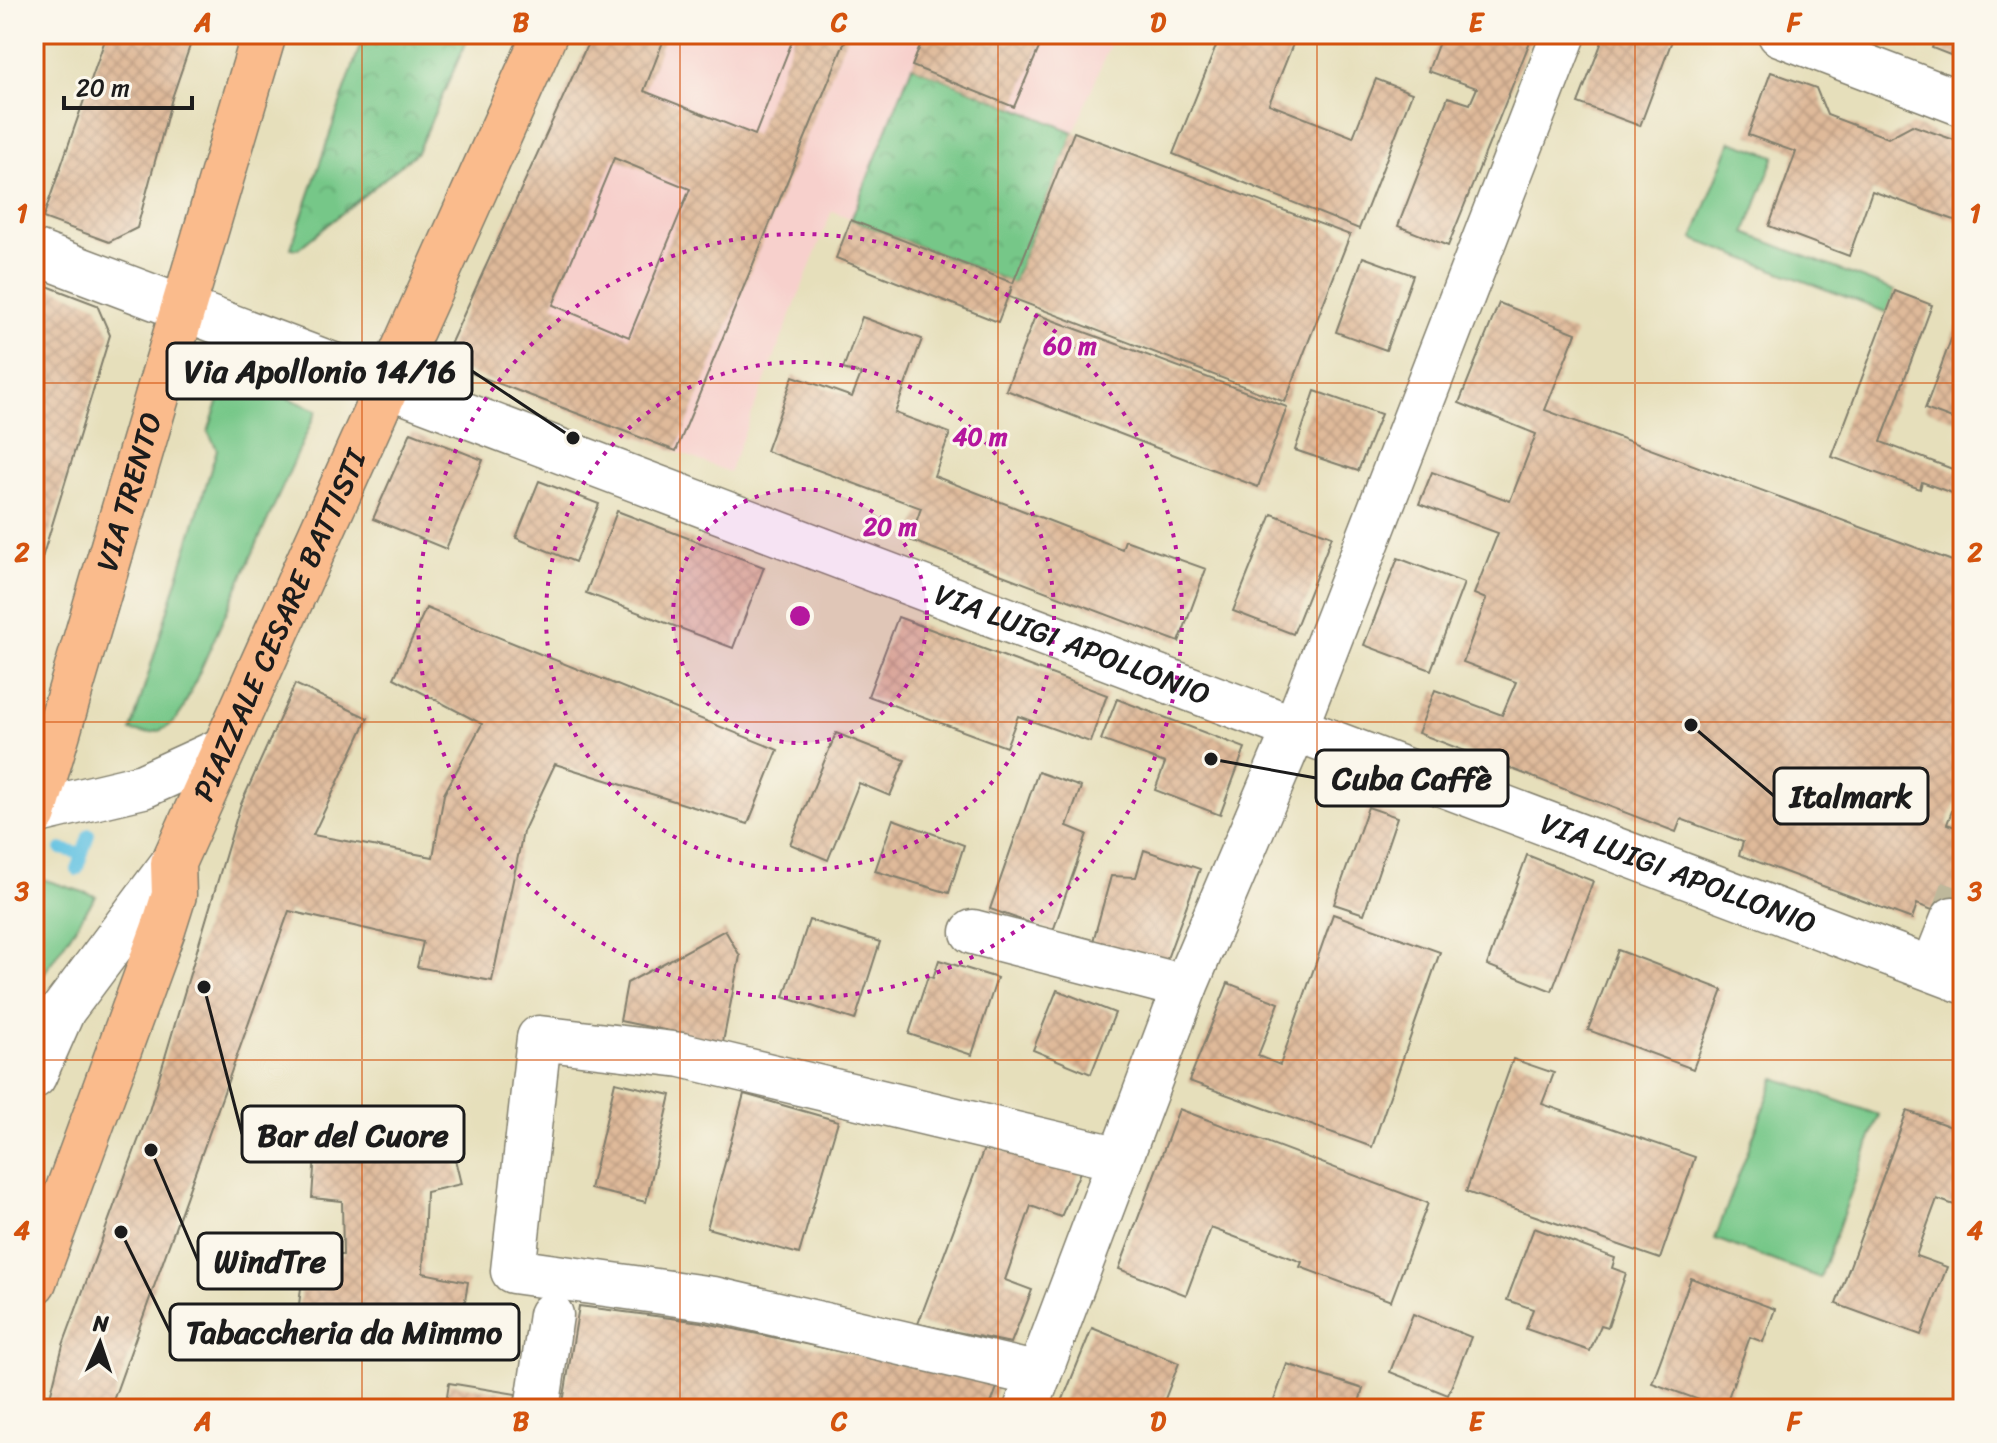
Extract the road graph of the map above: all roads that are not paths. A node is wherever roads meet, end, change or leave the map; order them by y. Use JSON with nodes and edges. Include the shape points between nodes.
{"nodes":[{"id":1,"x":264,"y":34,"type":"edge"},
{"id":2,"x":545,"y":34,"type":"edge"},
{"id":3,"x":1564,"y":34,"type":"edge"},
{"id":4,"x":1780,"y":34,"type":"edge"},
{"id":5,"x":1963,"y":104,"type":"edge"},
{"id":6,"x":34,"y":252,"type":"edge"},
{"id":7,"x":181,"y":307,"type":"junction"},
{"id":8,"x":388,"y":387,"type":"junction"},
{"id":9,"x":1296,"y":726,"type":"junction"},
{"id":10,"x":224,"y":749,"type":"junction"},
{"id":11,"x":34,"y":813,"type":"edge"},
{"id":12,"x":173,"y":863,"type":"junction"},
{"id":13,"x":1953,"y":919,"type":"tunnel mouth"},
{"id":14,"x":973,"y":932,"type":"dead end"},
{"id":15,"x":1948,"y":975,"type":"edge"},
{"id":16,"x":1185,"y":987,"type":"junction"},
{"id":17,"x":34,"y":1076,"type":"edge"},
{"id":18,"x":1120,"y":1159,"type":"junction"},
{"id":19,"x":34,"y":1282,"type":"edge"},
{"id":20,"x":551,"y":1315,"type":"dead end"},
{"id":21,"x":1033,"y":1392,"type":"edge"},
{"id":22,"x":537,"y":1409,"type":"edge"}],
"edges":[{"from":1,"to":7,"type":"main road","name":"VIA TRENTO"},
{"from":2,"to":8,"type":"main road","name":"PIAZZALE CESARE BATTISTI"},
{"from":3,"to":9,"type":"street"},
{"from":4,"to":5,"type":"street"},
{"from":6,"to":7,"type":"street","name":"VIA LUIGI APOLLONIO"},
{"from":7,"to":8,"type":"street","name":"VIA LUIGI APOLLONIO"},
{"from":7,"to":11,"type":"main road","name":"VIA TRENTO"},
{"from":8,"to":9,"type":"street","name":"VIA LUIGI APOLLONIO"},
{"from":8,"to":10,"type":"main road","name":"PIAZZALE CESARE BATTISTI"},
{"from":9,"to":15,"type":"street","name":"VIA LUIGI APOLLONIO"},
{"from":9,"to":16,"type":"street"},
{"from":10,"to":11,"type":"street","via":[[143,786]]},
{"from":10,"to":12,"type":"main road","name":"PIAZZALE CESARE BATTISTI"},
{"from":12,"to":17,"type":"street","name":"PIAZZALE CESARE BATTISTI","via":[[63,1010]]},
{"from":12,"to":19,"type":"main road","name":"PIAZZALE CESARE BATTISTI","via":[[174,895],[163,930]]},
{"from":13,"to":15,"type":"street"},
{"from":14,"to":16,"type":"street"},
{"from":16,"to":18,"type":"street"},
{"from":18,"to":21,"type":"street"},
{"from":18,"to":21,"type":"street","via":[[682,1055],[539,1038],[513,1271],[713,1299]]},
{"from":20,"to":22,"type":"street"}]}
